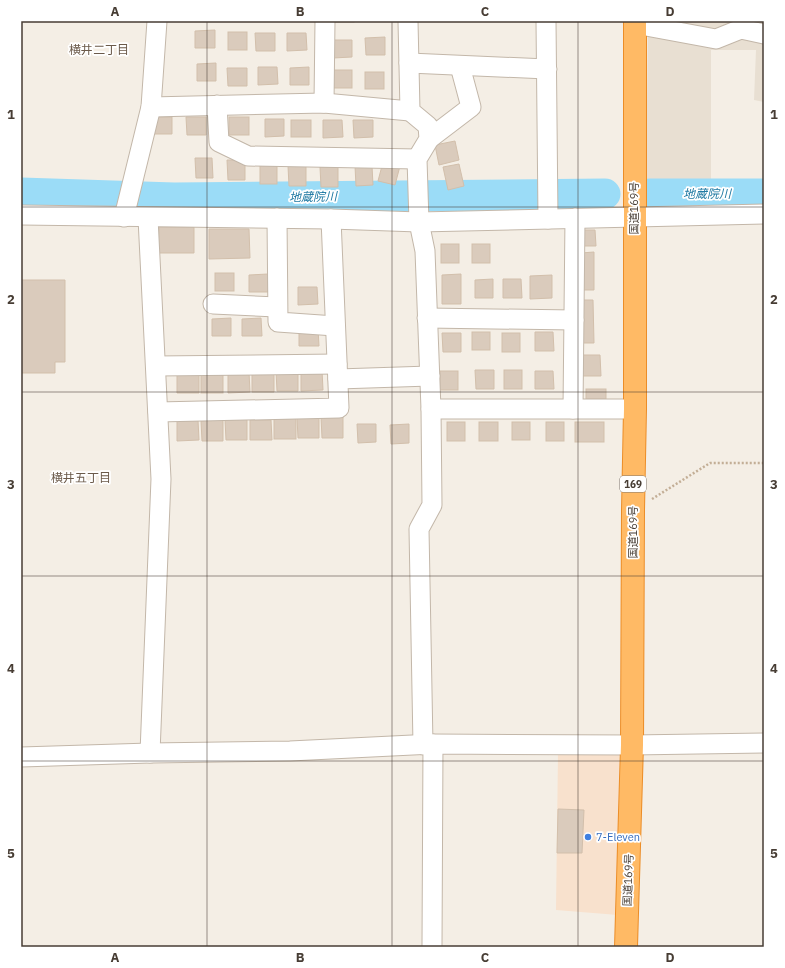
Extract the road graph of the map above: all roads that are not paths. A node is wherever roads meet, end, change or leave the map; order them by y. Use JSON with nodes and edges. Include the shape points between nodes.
{"nodes":[{"id":1,"x":157,"y":21,"type":"edge"},
{"id":2,"x":325,"y":21,"type":"edge"},
{"id":3,"x":408,"y":21,"type":"edge"},
{"id":4,"x":546,"y":21,"type":"edge"},
{"id":5,"x":635,"y":22,"type":"edge"},
{"id":6,"x":764,"y":34,"type":"edge"},
{"id":7,"x":409,"y":63,"type":"junction"},
{"id":8,"x":460,"y":66,"type":"junction"},
{"id":9,"x":547,"y":70,"type":"junction"},
{"id":10,"x":324,"y":103,"type":"junction"},
{"id":11,"x":217,"y":105,"type":"junction"},
{"id":12,"x":151,"y":107,"type":"junction"},
{"id":13,"x":410,"y":111,"type":"junction"},
{"id":14,"x":429,"y":139,"type":"junction"},
{"id":15,"x":417,"y":159,"type":"junction"},
{"id":16,"x":548,"y":202,"type":"junction"},
{"id":17,"x":418,"y":206,"type":"junction"},
{"id":18,"x":125,"y":209,"type":"junction"},
{"id":19,"x":764,"y":214,"type":"edge"},
{"id":20,"x":21,"y":215,"type":"edge"},
{"id":21,"x":634,"y":216,"type":"junction"},
{"id":22,"x":148,"y":218,"type":"junction"},
{"id":23,"x":277,"y":218,"type":"junction"},
{"id":24,"x":576,"y":218,"type":"junction"},
{"id":25,"x":331,"y":219,"type":"junction"},
{"id":26,"x":213,"y":304,"type":"dead end"},
{"id":27,"x":278,"y":307,"type":"junction"},
{"id":28,"x":427,"y":318,"type":"junction"},
{"id":29,"x":574,"y":320,"type":"junction"},
{"id":30,"x":335,"y":326,"type":"junction"},
{"id":31,"x":156,"y":366,"type":"junction"},
{"id":32,"x":337,"y":372,"type":"junction"},
{"id":33,"x":430,"y":376,"type":"junction"},
{"id":34,"x":431,"y":409,"type":"junction"},
{"id":35,"x":573,"y":409,"type":"junction"},
{"id":36,"x":635,"y":409,"type":"junction"},
{"id":37,"x":158,"y":412,"type":"junction"},
{"id":38,"x":764,"y":743,"type":"edge"},
{"id":39,"x":428,"y":744,"type":"junction"},
{"id":40,"x":632,"y":745,"type":"junction"},
{"id":41,"x":150,"y":753,"type":"junction"},
{"id":42,"x":21,"y":757,"type":"edge"},
{"id":43,"x":432,"y":947,"type":"edge"},
{"id":44,"x":626,"y":947,"type":"edge"}],
"edges":[{"from":1,"to":12,"type":"street"},
{"from":2,"to":10,"type":"street"},
{"from":3,"to":7,"type":"street"},
{"from":4,"to":9,"type":"street"},
{"from":5,"to":6,"type":"street","via":[[716,39],[741,28]]},
{"from":5,"to":21,"type":"highway","name":"国道169号","number":"169"},
{"from":7,"to":8,"type":"street"},
{"from":7,"to":13,"type":"street"},
{"from":8,"to":9,"type":"street"},
{"from":8,"to":14,"type":"street","via":[[472,107]]},
{"from":9,"to":16,"type":"street"},
{"from":10,"to":11,"type":"street"},
{"from":10,"to":13,"type":"street"},
{"from":11,"to":12,"type":"street"},
{"from":11,"to":15,"type":"street","via":[[219,142],[248,156]]},
{"from":12,"to":18,"type":"street"},
{"from":13,"to":14,"type":"street","via":[[428,126]]},
{"from":14,"to":15,"type":"street"},
{"from":15,"to":17,"type":"street"},
{"from":16,"to":17,"type":"street"},
{"from":16,"to":24,"type":"street"},
{"from":17,"to":25,"type":"street"},
{"from":17,"to":28,"type":"street","via":[[425,251]]},
{"from":18,"to":20,"type":"street"},
{"from":18,"to":22,"type":"street"},
{"from":19,"to":21,"type":"street"},
{"from":21,"to":24,"type":"street"},
{"from":21,"to":36,"type":"highway","name":"国道169号","number":"169"},
{"from":22,"to":23,"type":"street"},
{"from":22,"to":31,"type":"street"},
{"from":23,"to":25,"type":"street"},
{"from":23,"to":27,"type":"street"},
{"from":24,"to":29,"type":"street"},
{"from":25,"to":30,"type":"street"},
{"from":26,"to":27,"type":"street"},
{"from":27,"to":30,"type":"street","via":[[278,322]]},
{"from":28,"to":29,"type":"street"},
{"from":28,"to":33,"type":"street"},
{"from":29,"to":35,"type":"street"},
{"from":30,"to":32,"type":"street"},
{"from":31,"to":32,"type":"street"},
{"from":31,"to":37,"type":"street"},
{"from":32,"to":33,"type":"street"},
{"from":32,"to":37,"type":"street","via":[[339,408]]},
{"from":33,"to":34,"type":"street"},
{"from":34,"to":35,"type":"street"},
{"from":34,"to":39,"type":"street","via":[[432,505],[419,529]]},
{"from":35,"to":36,"type":"street"},
{"from":36,"to":40,"type":"highway","name":"国道169号","number":"169"},
{"from":37,"to":41,"type":"street","via":[[161,479]]},
{"from":38,"to":40,"type":"street"},
{"from":39,"to":40,"type":"street"},
{"from":39,"to":41,"type":"street","via":[[290,751]]},
{"from":39,"to":43,"type":"street"},
{"from":40,"to":44,"type":"highway","name":"国道169号","number":"169"},
{"from":41,"to":42,"type":"street"}]}
